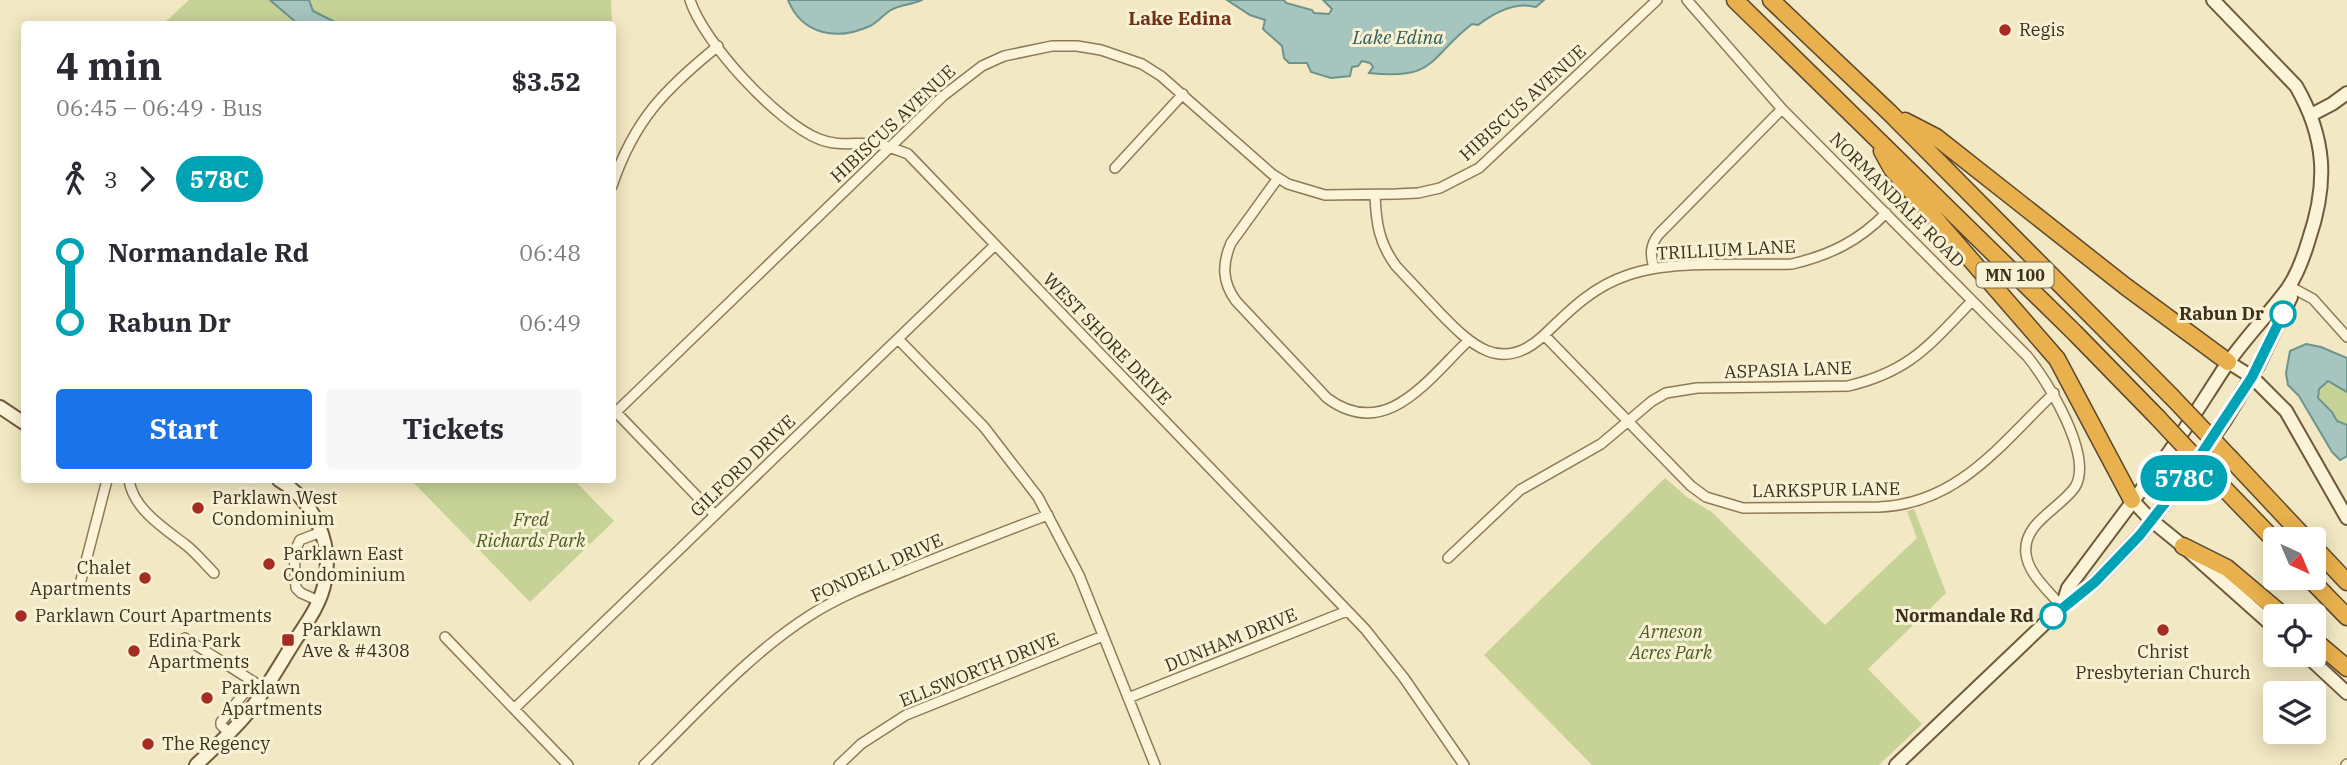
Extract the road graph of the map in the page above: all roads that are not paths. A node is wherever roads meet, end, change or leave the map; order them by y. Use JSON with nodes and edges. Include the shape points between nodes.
{"nodes":[{"id":1,"x":690,"y":0,"type":"edge"},
{"id":2,"x":1657,"y":0,"type":"edge"},
{"id":3,"x":1687,"y":0,"type":"edge"},
{"id":4,"x":1735,"y":0,"type":"edge"},
{"id":5,"x":1771,"y":0,"type":"edge"},
{"id":6,"x":2213,"y":0,"type":"edge"},
{"id":7,"x":718,"y":46,"type":"junction"},
{"id":8,"x":2347,"y":93,"type":"edge"},
{"id":9,"x":1183,"y":94,"type":"junction"},
{"id":10,"x":1782,"y":109,"type":"junction"},
{"id":11,"x":1890,"y":114,"type":"junction"},
{"id":12,"x":2311,"y":115,"type":"junction"},
{"id":13,"x":1873,"y":134,"type":"junction"},
{"id":14,"x":889,"y":147,"type":"junction"},
{"id":15,"x":1115,"y":168,"type":"dead end"},
{"id":16,"x":616,"y":176,"type":"edge"},
{"id":17,"x":1278,"y":178,"type":"junction"},
{"id":18,"x":1375,"y":195,"type":"junction"},
{"id":19,"x":1886,"y":213,"type":"junction"},
{"id":20,"x":995,"y":245,"type":"junction"},
{"id":21,"x":1654,"y":268,"type":"junction"},
{"id":22,"x":2289,"y":286,"type":"junction"},
{"id":23,"x":1972,"y":301,"type":"junction"},
{"id":24,"x":1544,"y":335,"type":"junction"},
{"id":25,"x":2347,"y":337,"type":"edge"},
{"id":26,"x":898,"y":338,"type":"junction"},
{"id":27,"x":1468,"y":341,"type":"junction"},
{"id":28,"x":2228,"y":362,"type":"junction"},
{"id":29,"x":2252,"y":377,"type":"junction"},
{"id":30,"x":2054,"y":393,"type":"junction"},
{"id":31,"x":0,"y":407,"type":"edge"},
{"id":32,"x":616,"y":408,"type":"edge"},
{"id":33,"x":616,"y":412,"type":"edge"},
{"id":34,"x":21,"y":421,"type":"edge"},
{"id":35,"x":1627,"y":422,"type":"junction"},
{"id":36,"x":106,"y":483,"type":"edge"},
{"id":37,"x":130,"y":483,"type":"edge"},
{"id":38,"x":282,"y":483,"type":"edge"},
{"id":39,"x":2132,"y":500,"type":"junction"},
{"id":40,"x":1048,"y":514,"type":"junction"},
{"id":41,"x":715,"y":515,"type":"junction"},
{"id":42,"x":2347,"y":518,"type":"edge"},
{"id":43,"x":2151,"y":520,"type":"junction"},
{"id":44,"x":2295,"y":527,"type":"edge"},
{"id":45,"x":2263,"y":529,"type":"edge"},
{"id":46,"x":321,"y":532,"type":"junction"},
{"id":47,"x":2183,"y":545,"type":"junction"},
{"id":48,"x":1448,"y":558,"type":"dead end"},
{"id":49,"x":2326,"y":560,"type":"edge"},
{"id":50,"x":214,"y":573,"type":"dead end"},
{"id":51,"x":2347,"y":582,"type":"edge"},
{"id":52,"x":79,"y":588,"type":"dead end"},
{"id":53,"x":2321,"y":590,"type":"edge"},
{"id":54,"x":319,"y":601,"type":"junction"},
{"id":55,"x":2270,"y":604,"type":"edge"},
{"id":56,"x":2062,"y":607,"type":"junction"},
{"id":57,"x":1347,"y":611,"type":"junction"},
{"id":58,"x":2263,"y":617,"type":"edge"},
{"id":59,"x":2347,"y":617,"type":"edge"},
{"id":60,"x":1103,"y":636,"type":"junction"},
{"id":61,"x":445,"y":637,"type":"dead end"},
{"id":62,"x":185,"y":638,"type":"dead end"},
{"id":63,"x":2326,"y":650,"type":"edge"},
{"id":64,"x":2319,"y":667,"type":"edge"},
{"id":65,"x":2347,"y":668,"type":"edge"},
{"id":66,"x":259,"y":685,"type":"junction"},
{"id":67,"x":2347,"y":692,"type":"edge"},
{"id":68,"x":1128,"y":698,"type":"junction"},
{"id":69,"x":514,"y":709,"type":"junction"},
{"id":70,"x":1151,"y":764,"type":"edge"},
{"id":71,"x":196,"y":765,"type":"edge"},
{"id":72,"x":568,"y":765,"type":"edge"},
{"id":73,"x":643,"y":765,"type":"edge"},
{"id":74,"x":839,"y":765,"type":"edge"},
{"id":75,"x":1464,"y":765,"type":"edge"},
{"id":76,"x":1896,"y":765,"type":"edge"}],
"edges":[{"from":1,"to":7,"type":"street","name":"WEST SHORE DRIVE"},
{"from":2,"to":18,"type":"street","name":"HIBISCUS AVENUE","via":[[1479,168],[1440,188]]},
{"from":3,"to":10,"type":"street","name":"NORMANDALE ROAD"},
{"from":4,"to":13,"type":"highway","number":"MN 100"},
{"from":5,"to":11,"type":"highway","number":"MN 100"},
{"from":6,"to":12,"type":"street","via":[[2296,86]]},
{"from":7,"to":14,"type":"street","name":"WEST SHORE DRIVE","via":[[757,93],[811,135],[831,143]]},
{"from":7,"to":16,"type":"street","via":[[670,87],[645,117]]},
{"from":8,"to":12,"type":"street"},
{"from":9,"to":14,"type":"street","name":"HIBISCUS AVENUE","via":[[1161,76],[1122,56],[1077,46],[1028,50],[982,66],[961,79]]},
{"from":9,"to":15,"type":"street"},
{"from":9,"to":17,"type":"street","name":"HIBISCUS AVENUE"},
{"from":10,"to":19,"type":"street","name":"NORMANDALE ROAD"},
{"from":10,"to":21,"type":"street","via":[[1659,234],[1651,250]]},
{"from":11,"to":28,"type":"highway","via":[[1936,137]]},
{"from":11,"to":44,"type":"highway","number":"MN 100","bridge":true},
{"from":12,"to":22,"type":"street","via":[[2322,163],[2322,190],[2301,264]]},
{"from":13,"to":39,"type":"highway","via":[[1892,169],[2057,359]]},
{"from":13,"to":45,"type":"highway","number":"MN 100","bridge":true,"via":[[2075,332]]},
{"from":14,"to":20,"type":"street","name":"WEST SHORE DRIVE","via":[[908,154]]},
{"from":14,"to":32,"type":"street","name":"HIBISCUS AVENUE"},
{"from":17,"to":18,"type":"street","name":"HIBISCUS AVENUE","via":[[1325,195]]},
{"from":17,"to":27,"type":"street","via":[[1231,243],[1224,279],[1236,301],[1327,398],[1339,407],[1367,414],[1396,407]]},
{"from":18,"to":27,"type":"street","name":"TRILLIUM LANE","via":[[1385,252]]},
{"from":19,"to":21,"type":"street","name":"TRILLIUM LANE","via":[[1853,242],[1792,264]]},
{"from":19,"to":23,"type":"street","name":"NORMANDALE ROAD"},
{"from":20,"to":26,"type":"street","name":"GILFORD DRIVE"},
{"from":20,"to":57,"type":"street","name":"WEST SHORE DRIVE"},
{"from":21,"to":24,"type":"street","name":"TRILLIUM LANE","via":[[1597,289]]},
{"from":22,"to":25,"type":"street","via":[[2313,299]]},
{"from":22,"to":28,"type":"street"},
{"from":22,"to":29,"type":"street","via":[[2291,297]]},
{"from":23,"to":30,"type":"street","name":"NORMANDALE ROAD","via":[[2026,356]]},
{"from":23,"to":35,"type":"street","name":"ASPASIA LANE","via":[[1914,359],[1872,381],[1848,386],[1681,389],[1651,401]]},
{"from":24,"to":27,"type":"street","name":"TRILLIUM LANE","via":[[1509,353],[1482,349]]},
{"from":24,"to":35,"type":"street","name":"LARKSPUR LANE"},
{"from":26,"to":40,"type":"street","via":[[984,427]]},
{"from":26,"to":41,"type":"street","name":"GILFORD DRIVE"},
{"from":28,"to":29,"type":"street"},
{"from":28,"to":39,"type":"street"},
{"from":29,"to":42,"type":"street","via":[[2286,411]]},
{"from":29,"to":43,"type":"street","via":[[2197,461]]},
{"from":30,"to":35,"type":"street","name":"LARKSPUR LANE","via":[[1957,484],[1920,502],[1899,506],[1762,509],[1724,503],[1690,486]]},
{"from":30,"to":56,"type":"street","name":"NORMANDALE ROAD","via":[[2079,453],[2080,475],[2076,486],[2035,526],[2026,554],[2033,572]]},
{"from":31,"to":34,"type":"street"},
{"from":33,"to":41,"type":"street"},
{"from":35,"to":48,"type":"street","name":"ASPASIA LANE","via":[[1601,444],[1520,490]]},
{"from":36,"to":52,"type":"street"},
{"from":37,"to":50,"type":"street","via":[[134,496],[164,531]]},
{"from":38,"to":46,"type":"street","via":[[305,503]]},
{"from":39,"to":43,"type":"street"},
{"from":39,"to":56,"type":"street","via":[[2068,589]]},
{"from":40,"to":60,"type":"street"},
{"from":40,"to":73,"type":"street","name":"FONDELL DRIVE","via":[[877,581],[808,616],[748,664]]},
{"from":41,"to":69,"type":"street","name":"GILFORD DRIVE"},
{"from":43,"to":47,"type":"street"},
{"from":43,"to":56,"type":"street","via":[[2095,582]]},
{"from":46,"to":54,"type":"street","via":[[327,562]]},
{"from":46,"to":54,"type":"street","via":[[300,540],[294,554],[296,588]]},
{"from":47,"to":55,"type":"highway","via":[[2227,568]]},
{"from":47,"to":58,"type":"street"},
{"from":49,"to":51,"type":"highway"},
{"from":53,"to":59,"type":"highway"},
{"from":54,"to":66,"type":"street"},
{"from":56,"to":76,"type":"street"},
{"from":57,"to":68,"type":"street","name":"DUNHAM DRIVE"},
{"from":57,"to":75,"type":"street","name":"WEST SHORE DRIVE","via":[[1385,653]]},
{"from":60,"to":68,"type":"street"},
{"from":60,"to":74,"type":"street","name":"ELLSWORTH DRIVE","via":[[906,715],[861,744]]},
{"from":61,"to":69,"type":"street"},
{"from":62,"to":66,"type":"street"},
{"from":63,"to":65,"type":"highway"},
{"from":64,"to":67,"type":"street"},
{"from":66,"to":71,"type":"street","via":[[246,715]]},
{"from":68,"to":70,"type":"street"},
{"from":69,"to":72,"type":"street"}]}
